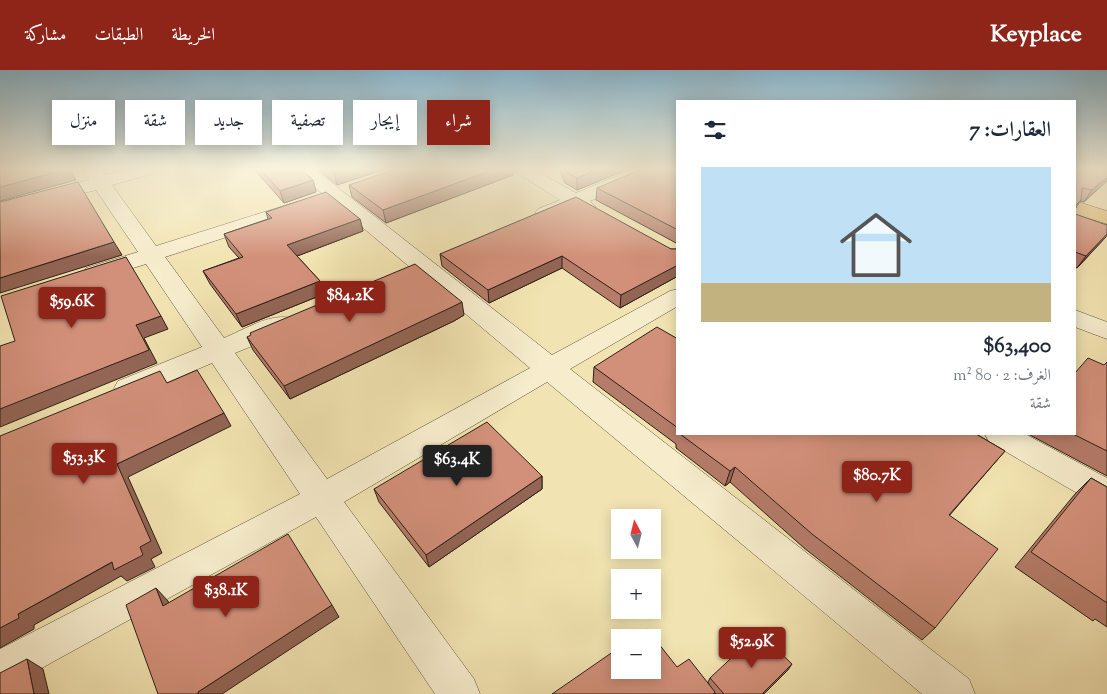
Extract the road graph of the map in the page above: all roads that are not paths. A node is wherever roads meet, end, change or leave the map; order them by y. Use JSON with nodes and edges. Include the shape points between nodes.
{"nodes":[{"id":1,"x":111,"y":198,"type":"edge"},
{"id":2,"x":326,"y":198,"type":"edge"},
{"id":3,"x":353,"y":198,"type":"edge"},
{"id":4,"x":569,"y":198,"type":"edge"},
{"id":5,"x":581,"y":198,"type":"edge"},
{"id":6,"x":574,"y":201,"type":"junction"},
{"id":7,"x":1076,"y":207,"type":"edge"},
{"id":8,"x":600,"y":214,"type":"edge"},
{"id":9,"x":1107,"y":218,"type":"edge"},
{"id":10,"x":521,"y":223,"type":"edge"},
{"id":11,"x":151,"y":255,"type":"junction"},
{"id":12,"x":432,"y":261,"type":"junction"},
{"id":13,"x":396,"y":276,"type":"edge"},
{"id":14,"x":76,"y":279,"type":"edge"},
{"id":15,"x":676,"y":297,"type":"edge"},
{"id":16,"x":298,"y":317,"type":"edge"},
{"id":17,"x":1076,"y":318,"type":"edge"},
{"id":18,"x":1107,"y":331,"type":"edge"},
{"id":19,"x":218,"y":350,"type":"junction"},
{"id":20,"x":549,"y":368,"type":"junction"},
{"id":21,"x":109,"y":396,"type":"edge"},
{"id":22,"x":1002,"y":435,"type":"edge"},
{"id":23,"x":1107,"y":494,"type":"edge"},
{"id":24,"x":322,"y":498,"type":"junction"},
{"id":25,"x":0,"y":671,"type":"edge"},
{"id":26,"x":459,"y":694,"type":"edge"},
{"id":27,"x":954,"y":694,"type":"edge"}],
"edges":[{"from":1,"to":11,"type":"street"},
{"from":2,"to":11,"type":"street"},
{"from":3,"to":12,"type":"street"},
{"from":4,"to":6,"type":"street"},
{"from":5,"to":6,"type":"street"},
{"from":6,"to":8,"type":"street"},
{"from":6,"to":10,"type":"street"},
{"from":7,"to":9,"type":"highway"},
{"from":11,"to":14,"type":"street"},
{"from":11,"to":19,"type":"street"},
{"from":12,"to":13,"type":"street"},
{"from":12,"to":20,"type":"street"},
{"from":15,"to":20,"type":"street"},
{"from":16,"to":19,"type":"street"},
{"from":17,"to":18,"type":"street"},
{"from":19,"to":21,"type":"street"},
{"from":19,"to":24,"type":"street"},
{"from":20,"to":24,"type":"street"},
{"from":20,"to":27,"type":"street"},
{"from":22,"to":23,"type":"street"},
{"from":24,"to":25,"type":"street"},
{"from":24,"to":26,"type":"street"}]}
